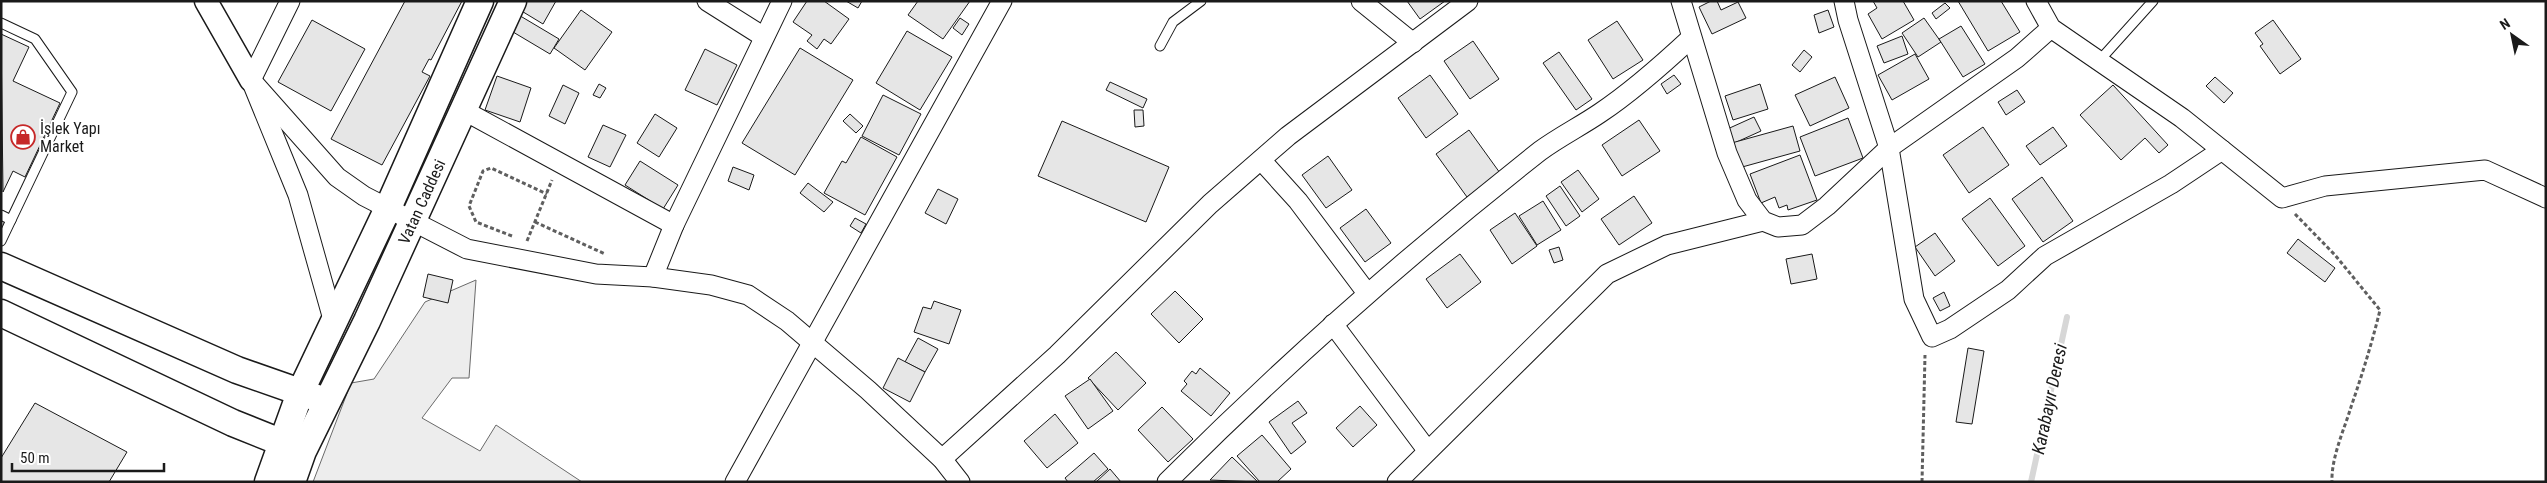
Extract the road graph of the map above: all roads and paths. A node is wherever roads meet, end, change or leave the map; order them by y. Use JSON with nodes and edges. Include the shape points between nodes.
{"nodes":[{"id":1,"x":206,"y":1,"type":"edge"},
{"id":2,"x":290,"y":1,"type":"edge"},
{"id":3,"x":480,"y":1,"type":"edge"},
{"id":4,"x":513,"y":1,"type":"edge"},
{"id":5,"x":707,"y":1,"type":"edge"},
{"id":6,"x":782,"y":1,"type":"edge"},
{"id":7,"x":1002,"y":1,"type":"edge"},
{"id":8,"x":1201,"y":1,"type":"edge"},
{"id":9,"x":1361,"y":1,"type":"edge"},
{"id":10,"x":1468,"y":1,"type":"edge"},
{"id":11,"x":1681,"y":1,"type":"edge"},
{"id":12,"x":1844,"y":1,"type":"edge"},
{"id":13,"x":2036,"y":1,"type":"edge"},
{"id":14,"x":2153,"y":1,"type":"edge"},
{"id":15,"x":1,"y":23,"type":"edge"},
{"id":16,"x":2051,"y":28,"type":"junction"},
{"id":17,"x":764,"y":37,"type":"junction"},
{"id":18,"x":1691,"y":38,"type":"junction"},
{"id":19,"x":1413,"y":43,"type":"junction"},
{"id":20,"x":1160,"y":46,"type":"dead end"},
{"id":21,"x":2099,"y":61,"type":"junction"},
{"id":22,"x":251,"y":80,"type":"junction"},
{"id":23,"x":463,"y":110,"type":"junction"},
{"id":24,"x":1889,"y":148,"type":"junction"},
{"id":25,"x":2222,"y":150,"type":"junction"},
{"id":26,"x":1261,"y":160,"type":"junction"},
{"id":27,"x":560,"y":162,"type":"junction"},
{"id":28,"x":547,"y":194,"type":"junction"},
{"id":29,"x":2282,"y":198,"type":"junction"},
{"id":30,"x":2546,"y":198,"type":"edge"},
{"id":31,"x":388,"y":208,"type":"junction"},
{"id":32,"x":1,"y":215,"type":"edge"},
{"id":33,"x":11,"y":220,"type":"junction"},
{"id":34,"x":1763,"y":220,"type":"junction"},
{"id":35,"x":411,"y":222,"type":"junction"},
{"id":36,"x":535,"y":222,"type":"junction"},
{"id":37,"x":674,"y":225,"type":"junction"},
{"id":38,"x":1,"y":241,"type":"edge"},
{"id":39,"x":608,"y":255,"type":"dead end"},
{"id":40,"x":1,"y":266,"type":"edge"},
{"id":41,"x":653,"y":277,"type":"junction"},
{"id":42,"x":1367,"y":293,"type":"junction"},
{"id":43,"x":1,"y":313,"type":"edge"},
{"id":44,"x":334,"y":322,"type":"junction"},
{"id":45,"x":1333,"y":324,"type":"junction"},
{"id":46,"x":1932,"y":336,"type":"junction"},
{"id":47,"x":813,"y":344,"type":"junction"},
{"id":48,"x":300,"y":393,"type":"junction"},
{"id":49,"x":328,"y":402,"type":"junction"},
{"id":50,"x":293,"y":447,"type":"junction"},
{"id":51,"x":1427,"y":450,"type":"junction"},
{"id":52,"x":942,"y":458,"type":"junction"},
{"id":53,"x":268,"y":482,"type":"edge"},
{"id":54,"x":292,"y":482,"type":"edge"},
{"id":55,"x":735,"y":482,"type":"edge"},
{"id":56,"x":960,"y":482,"type":"edge"},
{"id":57,"x":1167,"y":482,"type":"edge"},
{"id":58,"x":1396,"y":482,"type":"edge"},
{"id":59,"x":1922,"y":482,"type":"edge"},
{"id":60,"x":2332,"y":482,"type":"edge"}],
"edges":[{"from":1,"to":22,"type":"street"},
{"from":2,"to":22,"type":"street"},
{"from":3,"to":31,"type":"main road","name":"Vatan Caddesi"},
{"from":4,"to":23,"type":"main road","name":"Vatan Caddesi"},
{"from":5,"to":17,"type":"street"},
{"from":6,"to":17,"type":"street"},
{"from":7,"to":47,"type":"street"},
{"from":8,"to":20,"type":"lane","via":[[1173,22]]},
{"from":9,"to":19,"type":"street"},
{"from":10,"to":19,"type":"street"},
{"from":11,"to":18,"type":"street"},
{"from":12,"to":24,"type":"street"},
{"from":13,"to":16,"type":"street"},
{"from":14,"to":21,"type":"lane"},
{"from":15,"to":33,"type":"lane","via":[[35,40],[72,92]]},
{"from":16,"to":21,"type":"street"},
{"from":16,"to":24,"type":"street","via":[[2018,58]]},
{"from":17,"to":37,"type":"street"},
{"from":18,"to":34,"type":"street","via":[[1727,153],[1747,200]]},
{"from":18,"to":42,"type":"street","via":[[1650,75],[1601,112],[1542,150]]},
{"from":19,"to":26,"type":"street","via":[[1288,136]]},
{"from":21,"to":25,"type":"street"},
{"from":22,"to":31,"type":"street","via":[[337,177]]},
{"from":22,"to":44,"type":"street","via":[[298,195]]},
{"from":23,"to":27,"type":"street"},
{"from":23,"to":35,"type":"main road","name":"Vatan Caddesi"},
{"from":24,"to":34,"type":"street","via":[[1827,206],[1802,224],[1778,227]]},
{"from":24,"to":46,"type":"street","via":[[1914,300]]},
{"from":25,"to":29,"type":"street"},
{"from":25,"to":46,"type":"street","via":[[2171,184],[2045,256],[2008,290],[1950,330]]},
{"from":26,"to":42,"type":"street","via":[[1298,201]]},
{"from":26,"to":52,"type":"street","via":[[1210,204],[1057,355]]},
{"from":27,"to":28,"type":"path"},
{"from":27,"to":37,"type":"street"},
{"from":28,"to":36,"type":"path"},
{"from":28,"to":36,"type":"path","via":[[491,168],[483,171],[468,206],[476,222],[526,242]]},
{"from":29,"to":30,"type":"street","via":[[2325,186],[2485,170]]},
{"from":29,"to":60,"type":"path","via":[[2336,255],[2380,310],[2339,445]]},
{"from":31,"to":35,"type":"street"},
{"from":31,"to":44,"type":"main road","name":"Vatan Caddesi"},
{"from":32,"to":33,"type":"lane"},
{"from":33,"to":38,"type":"lane"},
{"from":34,"to":51,"type":"street","via":[[1667,245],[1607,274]]},
{"from":35,"to":41,"type":"street","via":[[467,249],[596,274]]},
{"from":35,"to":49,"type":"main road","name":"Vatan Caddesi"},
{"from":36,"to":39,"type":"path"},
{"from":37,"to":41,"type":"street"},
{"from":40,"to":48,"type":"main road","via":[[237,370]]},
{"from":41,"to":47,"type":"street","via":[[711,285],[748,295],[787,321]]},
{"from":42,"to":45,"type":"street"},
{"from":43,"to":50,"type":"main road","via":[[233,423]]},
{"from":44,"to":48,"type":"main road","name":"Vatan Caddesi"},
{"from":45,"to":51,"type":"street"},
{"from":45,"to":57,"type":"street","via":[[1242,407]]},
{"from":46,"to":59,"type":"path","via":[[1925,356]]},
{"from":47,"to":52,"type":"street"},
{"from":47,"to":55,"type":"street"},
{"from":48,"to":49,"type":"main road"},
{"from":48,"to":50,"type":"main road","name":"Vatan Caddesi"},
{"from":49,"to":50,"type":"main road","name":"Vatan Caddesi"},
{"from":50,"to":53,"type":"main road"},
{"from":50,"to":54,"type":"main road"},
{"from":51,"to":58,"type":"street"},
{"from":52,"to":56,"type":"street"}]}
